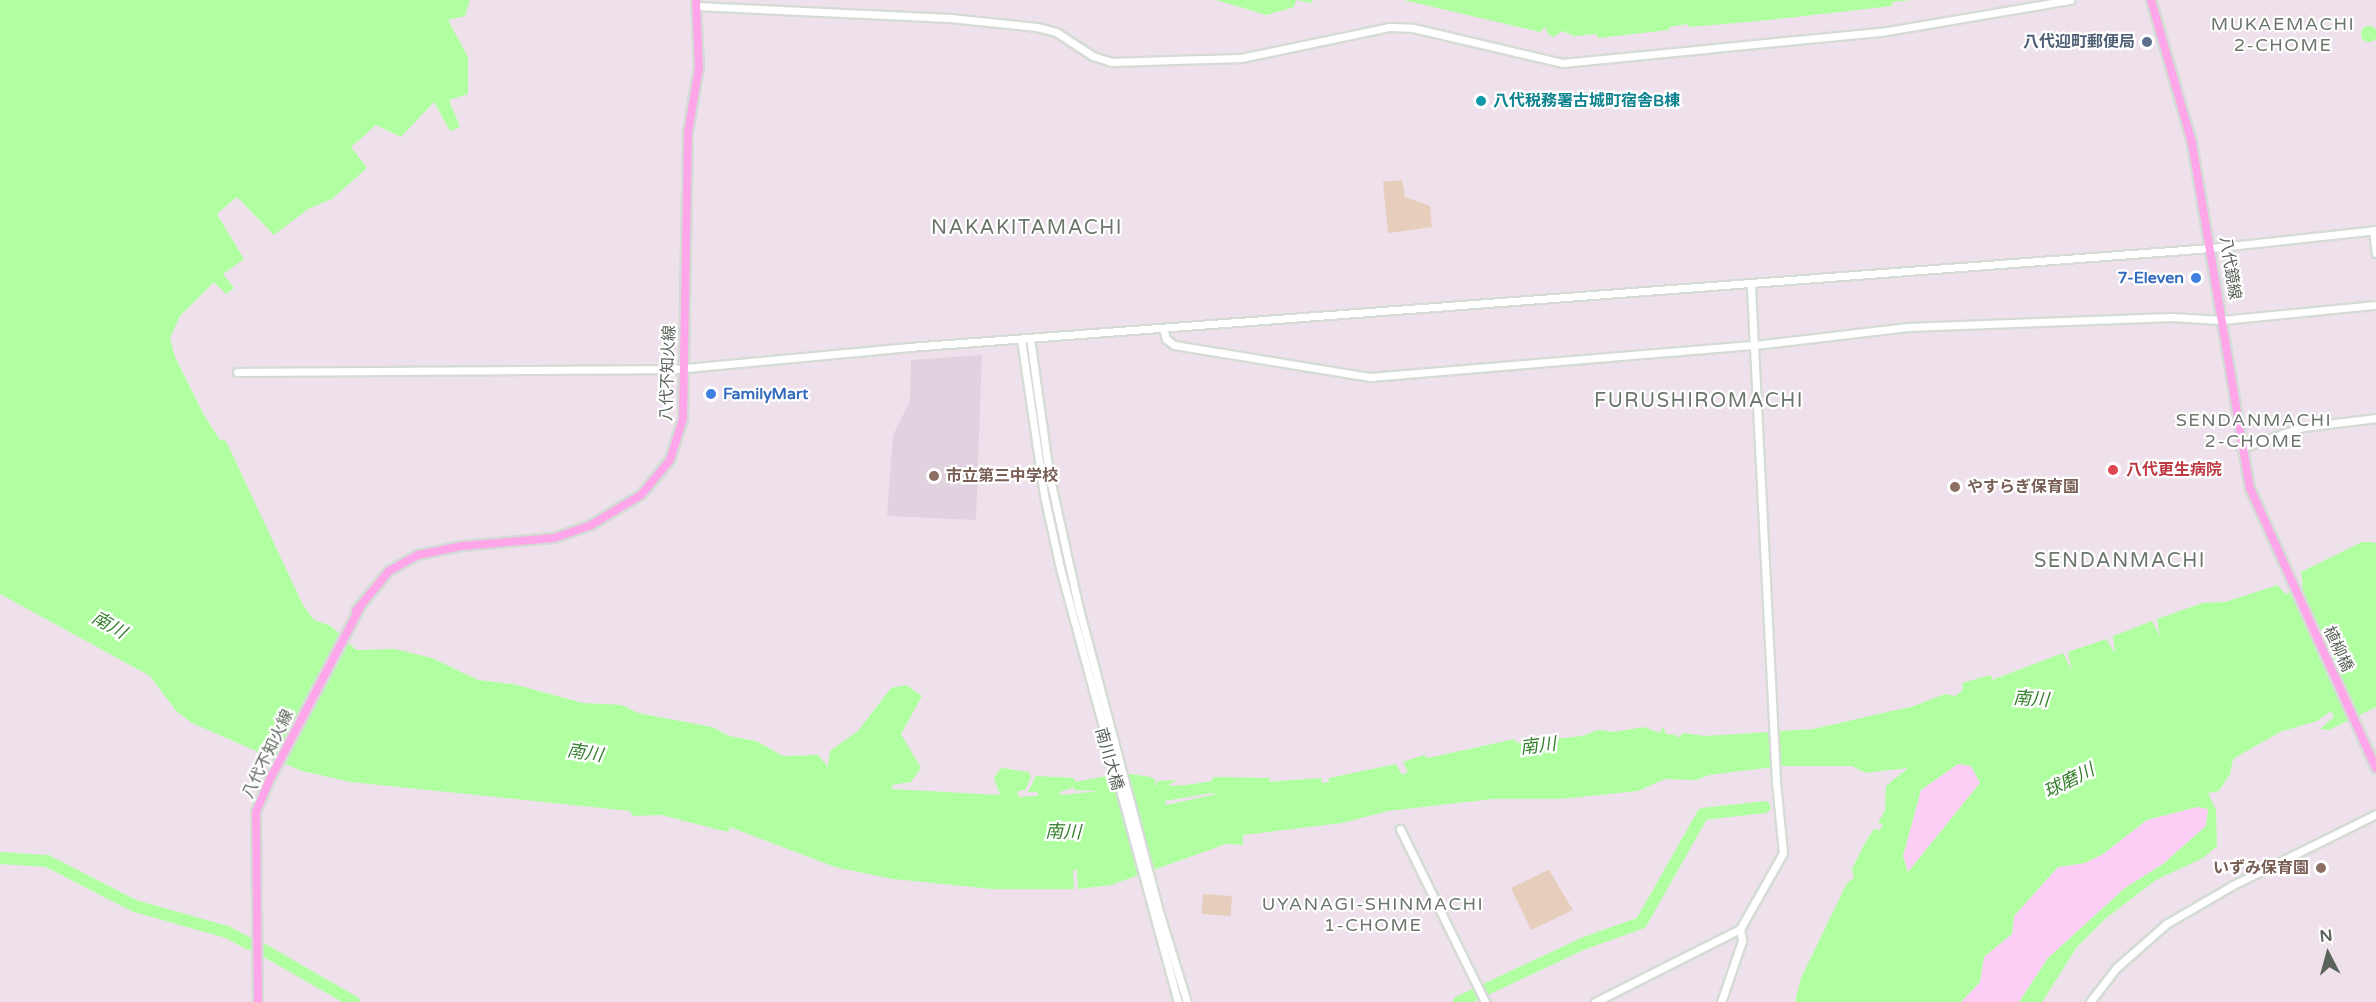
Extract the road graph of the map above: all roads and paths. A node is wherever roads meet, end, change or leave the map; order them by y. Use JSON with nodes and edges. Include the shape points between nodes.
{"nodes":[{"id":1,"x":2070,"y":0,"type":"edge"},
{"id":2,"x":2151,"y":0,"type":"edge"},
{"id":3,"x":696,"y":3,"type":"edge"},
{"id":4,"x":2375,"y":230,"type":"edge"},
{"id":5,"x":2211,"y":248,"type":"junction"},
{"id":6,"x":2376,"y":253,"type":"edge"},
{"id":7,"x":1751,"y":284,"type":"junction"},
{"id":8,"x":2376,"y":305,"type":"edge"},
{"id":9,"x":2222,"y":320,"type":"junction"},
{"id":10,"x":1163,"y":328,"type":"junction"},
{"id":11,"x":1030,"y":338,"type":"junction"},
{"id":12,"x":1021,"y":339,"type":"junction"},
{"id":13,"x":1755,"y":345,"type":"junction"},
{"id":14,"x":685,"y":367,"type":"junction"},
{"id":15,"x":237,"y":372,"type":"dead end"},
{"id":16,"x":2376,"y":418,"type":"edge"},
{"id":17,"x":2241,"y":448,"type":"junction"},
{"id":18,"x":2273,"y":542,"type":"joint"},
{"id":19,"x":2376,"y":768,"type":"edge"},
{"id":20,"x":2376,"y":814,"type":"edge"},
{"id":21,"x":1400,"y":829,"type":"dead end"},
{"id":22,"x":1740,"y":929,"type":"junction"},
{"id":23,"x":258,"y":1002,"type":"edge"},
{"id":24,"x":1178,"y":1002,"type":"edge"},
{"id":25,"x":1187,"y":1002,"type":"edge"},
{"id":26,"x":1485,"y":1002,"type":"edge"},
{"id":27,"x":1595,"y":1002,"type":"edge"},
{"id":28,"x":1721,"y":1002,"type":"edge"},
{"id":29,"x":2090,"y":1002,"type":"edge"}],
"edges":[{"from":1,"to":3,"type":"street","via":[[1881,32],[1562,63],[1413,28],[1389,27],[1241,58],[1111,62],[1093,57],[1056,32],[1037,27]]},
{"from":2,"to":5,"type":"main road","name":"八代鏡線","via":[[2192,143]]},
{"from":3,"to":14,"type":"main road","name":"八代不知火線","via":[[699,67],[687,154]]},
{"from":4,"to":5,"type":"street"},
{"from":4,"to":6,"type":"street"},
{"from":5,"to":7,"type":"street"},
{"from":5,"to":9,"type":"main road","name":"八代鏡線"},
{"from":7,"to":10,"type":"street"},
{"from":7,"to":13,"type":"street"},
{"from":8,"to":9,"type":"street"},
{"from":9,"to":13,"type":"street","via":[[2171,317],[1908,327]]},
{"from":9,"to":17,"type":"main road","name":"八代鏡線"},
{"from":10,"to":11,"type":"street"},
{"from":10,"to":13,"type":"street","via":[[1166,339],[1174,345],[1370,377]]},
{"from":11,"to":12,"type":"street"},
{"from":11,"to":25,"type":"street","name":"南川大橋","via":[[1054,502],[1110,733]]},
{"from":12,"to":14,"type":"street"},
{"from":12,"to":24,"type":"street","name":"南川大橋","via":[[1044,495],[1069,607]]},
{"from":13,"to":22,"type":"street","via":[[1772,716],[1783,853]]},
{"from":14,"to":15,"type":"street"},
{"from":14,"to":23,"type":"main road","name":"八代不知火線","via":[[683,419],[675,450],[660,475],[634,500],[563,537],[445,548],[418,555],[389,571],[359,608],[268,781],[261,805],[254,840]]},
{"from":16,"to":17,"type":"street","via":[[2303,427]]},
{"from":17,"to":18,"type":"main road","name":"八代鏡線","via":[[2250,488]]},
{"from":18,"to":19,"type":"main road","name":"植柳橋"},
{"from":20,"to":29,"type":"street","via":[[2233,885],[2166,924],[2116,968]]},
{"from":21,"to":26,"type":"street"},
{"from":22,"to":27,"type":"street"},
{"from":22,"to":28,"type":"street","via":[[1742,941]]}]}
